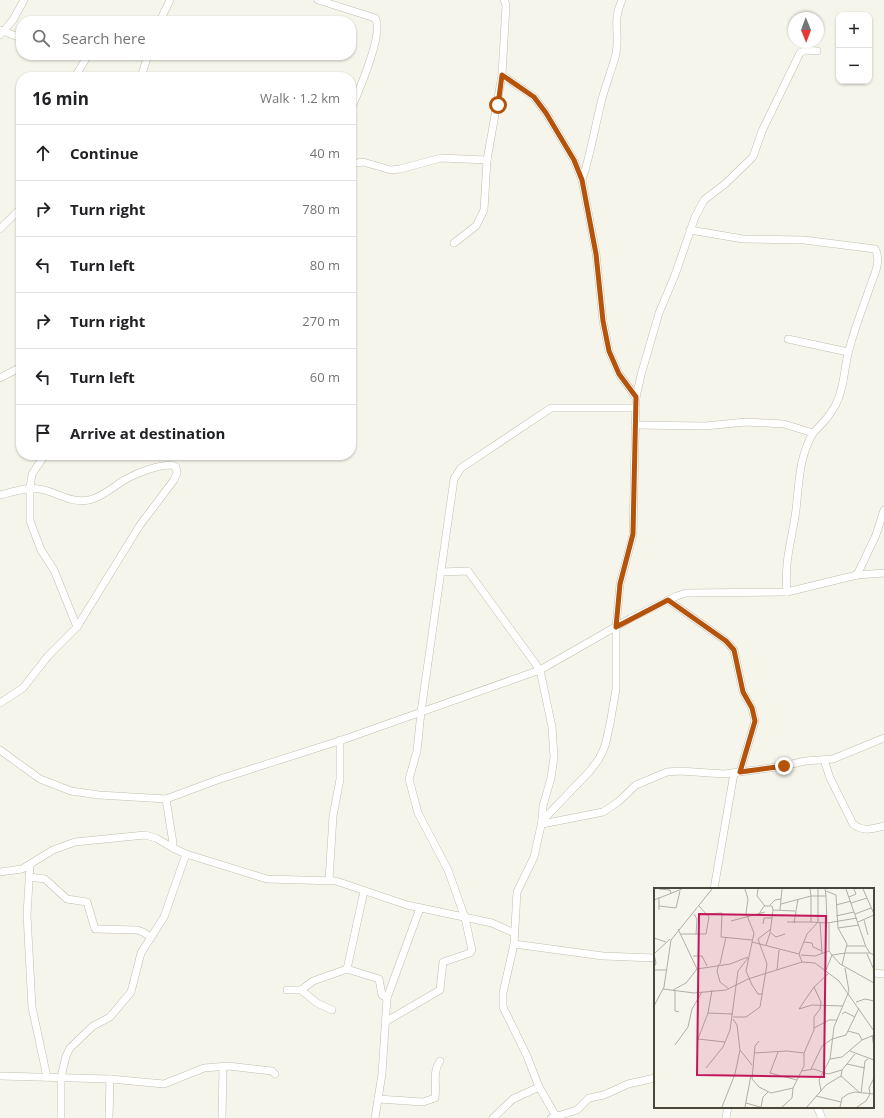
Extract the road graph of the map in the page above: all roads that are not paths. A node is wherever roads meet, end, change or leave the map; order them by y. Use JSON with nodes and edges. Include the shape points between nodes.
{"nodes":[{"id":1,"x":24,"y":0,"type":"edge"},
{"id":2,"x":170,"y":0,"type":"edge"},
{"id":3,"x":318,"y":0,"type":"edge"},
{"id":4,"x":622,"y":0,"type":"edge"},
{"id":5,"x":508,"y":2,"type":"edge"},
{"id":6,"x":162,"y":16,"type":"edge"},
{"id":7,"x":1,"y":32,"type":"edge"},
{"id":8,"x":16,"y":36,"type":"edge"},
{"id":9,"x":817,"y":51,"type":"dead end"},
{"id":10,"x":85,"y":60,"type":"edge"},
{"id":11,"x":146,"y":60,"type":"edge"},
{"id":12,"x":78,"y":72,"type":"edge"},
{"id":13,"x":143,"y":72,"type":"edge"},
{"id":14,"x":502,"y":75,"type":"junction"},
{"id":15,"x":356,"y":97,"type":"edge"},
{"id":16,"x":488,"y":160,"type":"junction"},
{"id":17,"x":356,"y":163,"type":"edge"},
{"id":18,"x":582,"y":180,"type":"junction"},
{"id":19,"x":16,"y":213,"type":"edge"},
{"id":20,"x":0,"y":229,"type":"edge"},
{"id":21,"x":690,"y":230,"type":"junction"},
{"id":22,"x":454,"y":243,"type":"dead end"},
{"id":23,"x":788,"y":339,"type":"dead end"},
{"id":24,"x":848,"y":352,"type":"junction"},
{"id":25,"x":16,"y":370,"type":"edge"},
{"id":26,"x":0,"y":378,"type":"edge"},
{"id":27,"x":636,"y":397,"type":"junction"},
{"id":28,"x":636,"y":408,"type":"junction"},
{"id":29,"x":635,"y":425,"type":"junction"},
{"id":30,"x":813,"y":432,"type":"junction"},
{"id":31,"x":42,"y":460,"type":"edge"},
{"id":32,"x":30,"y":488,"type":"junction"},
{"id":33,"x":0,"y":495,"type":"edge"},
{"id":34,"x":884,"y":510,"type":"edge"},
{"id":35,"x":441,"y":572,"type":"junction"},
{"id":36,"x":884,"y":573,"type":"edge"},
{"id":37,"x":857,"y":575,"type":"junction"},
{"id":38,"x":787,"y":592,"type":"junction"},
{"id":39,"x":668,"y":600,"type":"junction"},
{"id":40,"x":77,"y":627,"type":"junction"},
{"id":41,"x":616,"y":627,"type":"junction"},
{"id":42,"x":540,"y":670,"type":"junction"},
{"id":43,"x":0,"y":703,"type":"edge"},
{"id":44,"x":421,"y":712,"type":"junction"},
{"id":45,"x":884,"y":738,"type":"edge"},
{"id":46,"x":340,"y":740,"type":"junction"},
{"id":47,"x":0,"y":750,"type":"edge"},
{"id":48,"x":824,"y":760,"type":"junction"},
{"id":49,"x":737,"y":773,"type":"junction"},
{"id":50,"x":166,"y":799,"type":"junction"},
{"id":51,"x":542,"y":823,"type":"junction"},
{"id":52,"x":884,"y":826,"type":"edge"},
{"id":53,"x":173,"y":848,"type":"junction"},
{"id":54,"x":186,"y":854,"type":"junction"},
{"id":55,"x":30,"y":865,"type":"junction"},
{"id":56,"x":0,"y":872,"type":"edge"},
{"id":57,"x":29,"y":877,"type":"junction"},
{"id":58,"x":329,"y":880,"type":"junction"},
{"id":59,"x":714,"y":888,"type":"edge"},
{"id":60,"x":364,"y":891,"type":"junction"},
{"id":61,"x":420,"y":908,"type":"junction"},
{"id":62,"x":465,"y":918,"type":"junction"},
{"id":63,"x":514,"y":933,"type":"junction"},
{"id":64,"x":150,"y":937,"type":"junction"},
{"id":65,"x":514,"y":944,"type":"junction"},
{"id":66,"x":654,"y":958,"type":"edge"},
{"id":67,"x":347,"y":969,"type":"junction"},
{"id":68,"x":874,"y":973,"type":"edge"},
{"id":69,"x":884,"y":974,"type":"edge"},
{"id":70,"x":287,"y":990,"type":"dead end"},
{"id":71,"x":301,"y":990,"type":"junction"},
{"id":72,"x":388,"y":998,"type":"junction"},
{"id":73,"x":332,"y":1010,"type":"dead end"},
{"id":74,"x":385,"y":1022,"type":"junction"},
{"id":75,"x":440,"y":1061,"type":"dead end"},
{"id":76,"x":223,"y":1067,"type":"junction"},
{"id":77,"x":275,"y":1074,"type":"dead end"},
{"id":78,"x":0,"y":1076,"type":"edge"},
{"id":79,"x":47,"y":1077,"type":"junction"},
{"id":80,"x":61,"y":1077,"type":"junction"},
{"id":81,"x":654,"y":1078,"type":"edge"},
{"id":82,"x":110,"y":1079,"type":"junction"},
{"id":83,"x":539,"y":1087,"type":"junction"},
{"id":84,"x":378,"y":1099,"type":"junction"},
{"id":85,"x":728,"y":1108,"type":"edge"},
{"id":86,"x":817,"y":1108,"type":"edge"},
{"id":87,"x":60,"y":1118,"type":"edge"},
{"id":88,"x":109,"y":1118,"type":"edge"},
{"id":89,"x":222,"y":1118,"type":"edge"},
{"id":90,"x":375,"y":1118,"type":"edge"},
{"id":91,"x":493,"y":1118,"type":"edge"},
{"id":92,"x":555,"y":1118,"type":"edge"},
{"id":93,"x":726,"y":1118,"type":"edge"},
{"id":94,"x":822,"y":1118,"type":"edge"}],
"edges":[{"from":1,"to":7,"type":"street","via":[[13,20]]},
{"from":2,"to":6,"type":"street"},
{"from":3,"to":15,"type":"street","via":[[375,18],[378,22],[374,51]]},
{"from":4,"to":18,"type":"street","via":[[615,22],[618,43],[616,54]]},
{"from":5,"to":14,"type":"street"},
{"from":7,"to":8,"type":"street"},
{"from":9,"to":21,"type":"street","via":[[806,50],[800,53],[762,131],[753,157],[704,200]]},
{"from":10,"to":12,"type":"street"},
{"from":11,"to":13,"type":"street"},
{"from":14,"to":16,"type":"street"},
{"from":14,"to":18,"type":"street","via":[[534,97],[574,160]]},
{"from":16,"to":17,"type":"street","via":[[441,158],[391,170],[363,162]]},
{"from":16,"to":22,"type":"street","via":[[481,219]]},
{"from":18,"to":27,"type":"street","via":[[596,254],[609,351],[619,374]]},
{"from":19,"to":20,"type":"street"},
{"from":21,"to":24,"type":"street","via":[[743,239],[804,240],[875,249],[878,260],[875,275]]},
{"from":21,"to":27,"type":"street","via":[[659,313]]},
{"from":23,"to":24,"type":"street"},
{"from":24,"to":30,"type":"street","via":[[837,403],[829,417]]},
{"from":25,"to":26,"type":"street"},
{"from":27,"to":28,"type":"street"},
{"from":28,"to":29,"type":"street"},
{"from":28,"to":35,"type":"street","via":[[550,408],[460,468],[454,480]]},
{"from":29,"to":30,"type":"street","via":[[705,426],[746,422],[784,424]]},
{"from":29,"to":41,"type":"street","via":[[633,534],[620,584]]},
{"from":30,"to":38,"type":"street","via":[[796,488],[796,508],[786,559]]},
{"from":31,"to":32,"type":"street","via":[[32,474]]},
{"from":32,"to":33,"type":"street"},
{"from":32,"to":40,"type":"street","via":[[30,521],[34,535],[54,570]]},
{"from":32,"to":40,"type":"street","via":[[77,501],[88,500],[151,469],[167,465],[176,467],[174,480],[140,525]]},
{"from":34,"to":37,"type":"street","via":[[876,535]]},
{"from":35,"to":42,"type":"street","via":[[468,571]]},
{"from":35,"to":44,"type":"street"},
{"from":36,"to":37,"type":"street"},
{"from":37,"to":38,"type":"street"},
{"from":38,"to":39,"type":"street","via":[[686,593]]},
{"from":39,"to":41,"type":"street"},
{"from":39,"to":49,"type":"street","via":[[726,641],[734,650],[743,692],[752,708],[755,721]]},
{"from":40,"to":43,"type":"street","via":[[48,656],[23,688]]},
{"from":41,"to":42,"type":"street"},
{"from":41,"to":51,"type":"street","via":[[616,688],[605,746],[589,772]]},
{"from":42,"to":44,"type":"street"},
{"from":42,"to":51,"type":"street","via":[[552,727],[554,757],[543,806]]},
{"from":44,"to":46,"type":"street"},
{"from":44,"to":62,"type":"street","via":[[417,751],[409,783],[418,813],[448,870]]},
{"from":45,"to":48,"type":"street"},
{"from":46,"to":50,"type":"street"},
{"from":46,"to":58,"type":"street","via":[[340,779],[333,816]]},
{"from":47,"to":50,"type":"street","via":[[40,779],[71,790],[99,795]]},
{"from":48,"to":49,"type":"street","via":[[805,760]]},
{"from":48,"to":52,"type":"street","via":[[853,824],[859,829],[868,830]]},
{"from":49,"to":51,"type":"street","via":[[667,772],[636,785],[603,812]]},
{"from":49,"to":59,"type":"street"},
{"from":50,"to":53,"type":"street"},
{"from":51,"to":63,"type":"street","via":[[534,857],[518,892]]},
{"from":53,"to":54,"type":"street"},
{"from":53,"to":55,"type":"street","via":[[145,835],[75,842],[53,850]]},
{"from":54,"to":58,"type":"street","via":[[267,879]]},
{"from":54,"to":64,"type":"street","via":[[164,917]]},
{"from":55,"to":56,"type":"street","via":[[22,869]]},
{"from":55,"to":57,"type":"street"},
{"from":57,"to":64,"type":"street","via":[[44,879],[67,899],[87,902],[95,929],[137,930]]},
{"from":57,"to":79,"type":"street","via":[[27,915],[32,1007]]},
{"from":58,"to":60,"type":"street"},
{"from":60,"to":61,"type":"street"},
{"from":60,"to":67,"type":"street"},
{"from":61,"to":62,"type":"street"},
{"from":61,"to":72,"type":"street"},
{"from":62,"to":63,"type":"street","via":[[492,923]]},
{"from":62,"to":74,"type":"street","via":[[472,950],[443,962],[440,990]]},
{"from":63,"to":65,"type":"street"},
{"from":64,"to":80,"type":"street","via":[[141,952],[131,992],[110,1017],[93,1026],[70,1048]]},
{"from":65,"to":66,"type":"street","via":[[603,956]]},
{"from":65,"to":83,"type":"street","via":[[503,993],[503,1007]]},
{"from":67,"to":71,"type":"street","via":[[313,981]]},
{"from":67,"to":72,"type":"street","via":[[379,979],[382,995]]},
{"from":68,"to":69,"type":"street"},
{"from":70,"to":71,"type":"street"},
{"from":71,"to":73,"type":"street","via":[[317,1003]]},
{"from":72,"to":74,"type":"street"},
{"from":74,"to":84,"type":"street"},
{"from":75,"to":84,"type":"street","via":[[435,1071],[435,1098],[423,1102]]},
{"from":76,"to":77,"type":"street","via":[[272,1071]]},
{"from":76,"to":82,"type":"street","via":[[195,1070],[164,1084]]},
{"from":76,"to":89,"type":"street"},
{"from":78,"to":79,"type":"street"},
{"from":79,"to":80,"type":"street"},
{"from":80,"to":82,"type":"street"},
{"from":80,"to":87,"type":"street"},
{"from":81,"to":92,"type":"street","via":[[628,1084],[604,1095],[589,1098],[577,1110]]},
{"from":82,"to":88,"type":"street"},
{"from":83,"to":91,"type":"street","via":[[513,1098]]},
{"from":83,"to":92,"type":"street"},
{"from":84,"to":90,"type":"street"},
{"from":85,"to":93,"type":"street"},
{"from":86,"to":94,"type":"street"}]}
